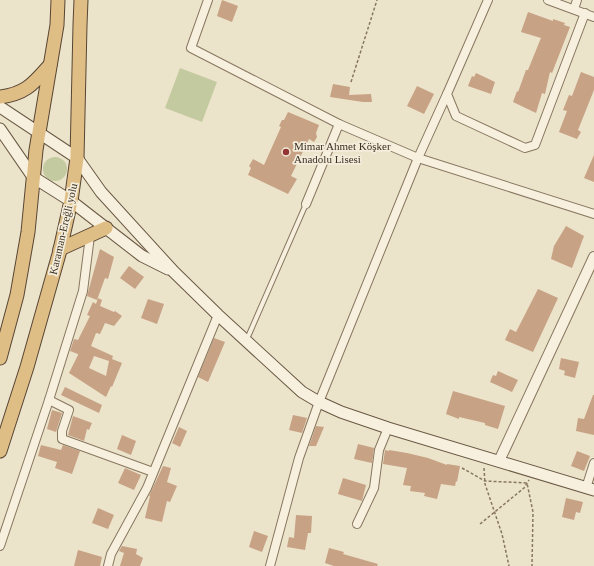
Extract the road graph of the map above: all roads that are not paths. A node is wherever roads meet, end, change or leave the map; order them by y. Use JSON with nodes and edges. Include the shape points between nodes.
{"nodes":[{"id":1,"x":58,"y":0,"type":"edge"},
{"id":2,"x":82,"y":0,"type":"edge"},
{"id":3,"x":208,"y":0,"type":"edge"},
{"id":4,"x":488,"y":0,"type":"edge"},
{"id":5,"x":548,"y":0,"type":"edge"},
{"id":6,"x":577,"y":0,"type":"edge"},
{"id":7,"x":574,"y":9,"type":"junction"},
{"id":8,"x":585,"y":13,"type":"junction"},
{"id":9,"x":594,"y":17,"type":"edge"},
{"id":10,"x":50,"y":64,"type":"junction"},
{"id":11,"x":447,"y":94,"type":"junction"},
{"id":12,"x":0,"y":97,"type":"edge"},
{"id":13,"x":0,"y":107,"type":"edge"},
{"id":14,"x":339,"y":124,"type":"junction"},
{"id":15,"x":0,"y":129,"type":"edge"},
{"id":16,"x":39,"y":133,"type":"junction"},
{"id":17,"x":77,"y":158,"type":"junction"},
{"id":18,"x":418,"y":158,"type":"junction"},
{"id":19,"x":33,"y":177,"type":"junction"},
{"id":20,"x":71,"y":201,"type":"junction"},
{"id":21,"x":306,"y":204,"type":"joint"},
{"id":22,"x":594,"y":214,"type":"edge"},
{"id":23,"x":106,"y":228,"type":"junction"},
{"id":24,"x":90,"y":236,"type":"junction"},
{"id":25,"x":60,"y":249,"type":"junction"},
{"id":26,"x":594,"y":257,"type":"edge"},
{"id":27,"x":174,"y":272,"type":"junction"},
{"id":28,"x":218,"y":315,"type":"junction"},
{"id":29,"x":246,"y":341,"type":"junction"},
{"id":30,"x":0,"y":358,"type":"edge"},
{"id":31,"x":49,"y":400,"type":"junction"},
{"id":32,"x":319,"y":402,"type":"junction"},
{"id":33,"x":388,"y":428,"type":"junction"},
{"id":34,"x":0,"y":451,"type":"edge"},
{"id":35,"x":499,"y":461,"type":"junction"},
{"id":36,"x":594,"y":464,"type":"edge"},
{"id":37,"x":153,"y":472,"type":"junction"},
{"id":38,"x":590,"y":489,"type":"edge"},
{"id":39,"x":357,"y":524,"type":"dead end"},
{"id":40,"x":0,"y":546,"type":"edge"},
{"id":41,"x":108,"y":566,"type":"edge"},
{"id":42,"x":270,"y":566,"type":"edge"}],
"edges":[{"from":1,"to":10,"type":"highway","via":[[57,25]]},
{"from":2,"to":17,"type":"highway","name":"Karaman-Ereğli yolu"},
{"from":3,"to":14,"type":"street","via":[[191,48]]},
{"from":4,"to":11,"type":"street"},
{"from":5,"to":7,"type":"street"},
{"from":6,"to":7,"type":"street"},
{"from":7,"to":8,"type":"street"},
{"from":8,"to":9,"type":"street"},
{"from":8,"to":11,"type":"street","via":[[535,145],[525,148],[456,116]]},
{"from":10,"to":12,"type":"highway","via":[[32,86],[22,92]]},
{"from":10,"to":16,"type":"highway"},
{"from":11,"to":18,"type":"street"},
{"from":13,"to":16,"type":"main road"},
{"from":14,"to":18,"type":"street"},
{"from":14,"to":21,"type":"street"},
{"from":15,"to":19,"type":"main road"},
{"from":16,"to":17,"type":"main road"},
{"from":16,"to":19,"type":"highway"},
{"from":17,"to":20,"type":"highway","name":"Karaman-Ereğli yolu"},
{"from":17,"to":27,"type":"main road","via":[[101,192]]},
{"from":18,"to":22,"type":"street"},
{"from":18,"to":32,"type":"street"},
{"from":19,"to":20,"type":"main road"},
{"from":19,"to":30,"type":"highway","via":[[28,232],[17,295]]},
{"from":20,"to":23,"type":"main road"},
{"from":20,"to":25,"type":"highway","name":"Karaman-Ereğli yolu"},
{"from":21,"to":29,"type":"lane"},
{"from":23,"to":24,"type":"highway"},
{"from":23,"to":27,"type":"main road","via":[[142,256]]},
{"from":24,"to":25,"type":"highway"},
{"from":24,"to":31,"type":"street","via":[[83,292]]},
{"from":25,"to":34,"type":"highway","name":"Karaman-Ereğli yolu"},
{"from":26,"to":35,"type":"street"},
{"from":27,"to":28,"type":"main road"},
{"from":28,"to":29,"type":"main road"},
{"from":28,"to":37,"type":"street"},
{"from":29,"to":32,"type":"main road","via":[[302,392]]},
{"from":31,"to":37,"type":"street","via":[[70,410],[62,431],[62,439]]},
{"from":31,"to":40,"type":"street"},
{"from":32,"to":33,"type":"main road"},
{"from":32,"to":42,"type":"street","via":[[299,458]]},
{"from":33,"to":35,"type":"main road"},
{"from":33,"to":39,"type":"street","via":[[379,450],[374,488]]},
{"from":35,"to":38,"type":"main road"},
{"from":36,"to":38,"type":"street"},
{"from":37,"to":41,"type":"street","via":[[111,554]]}]}
